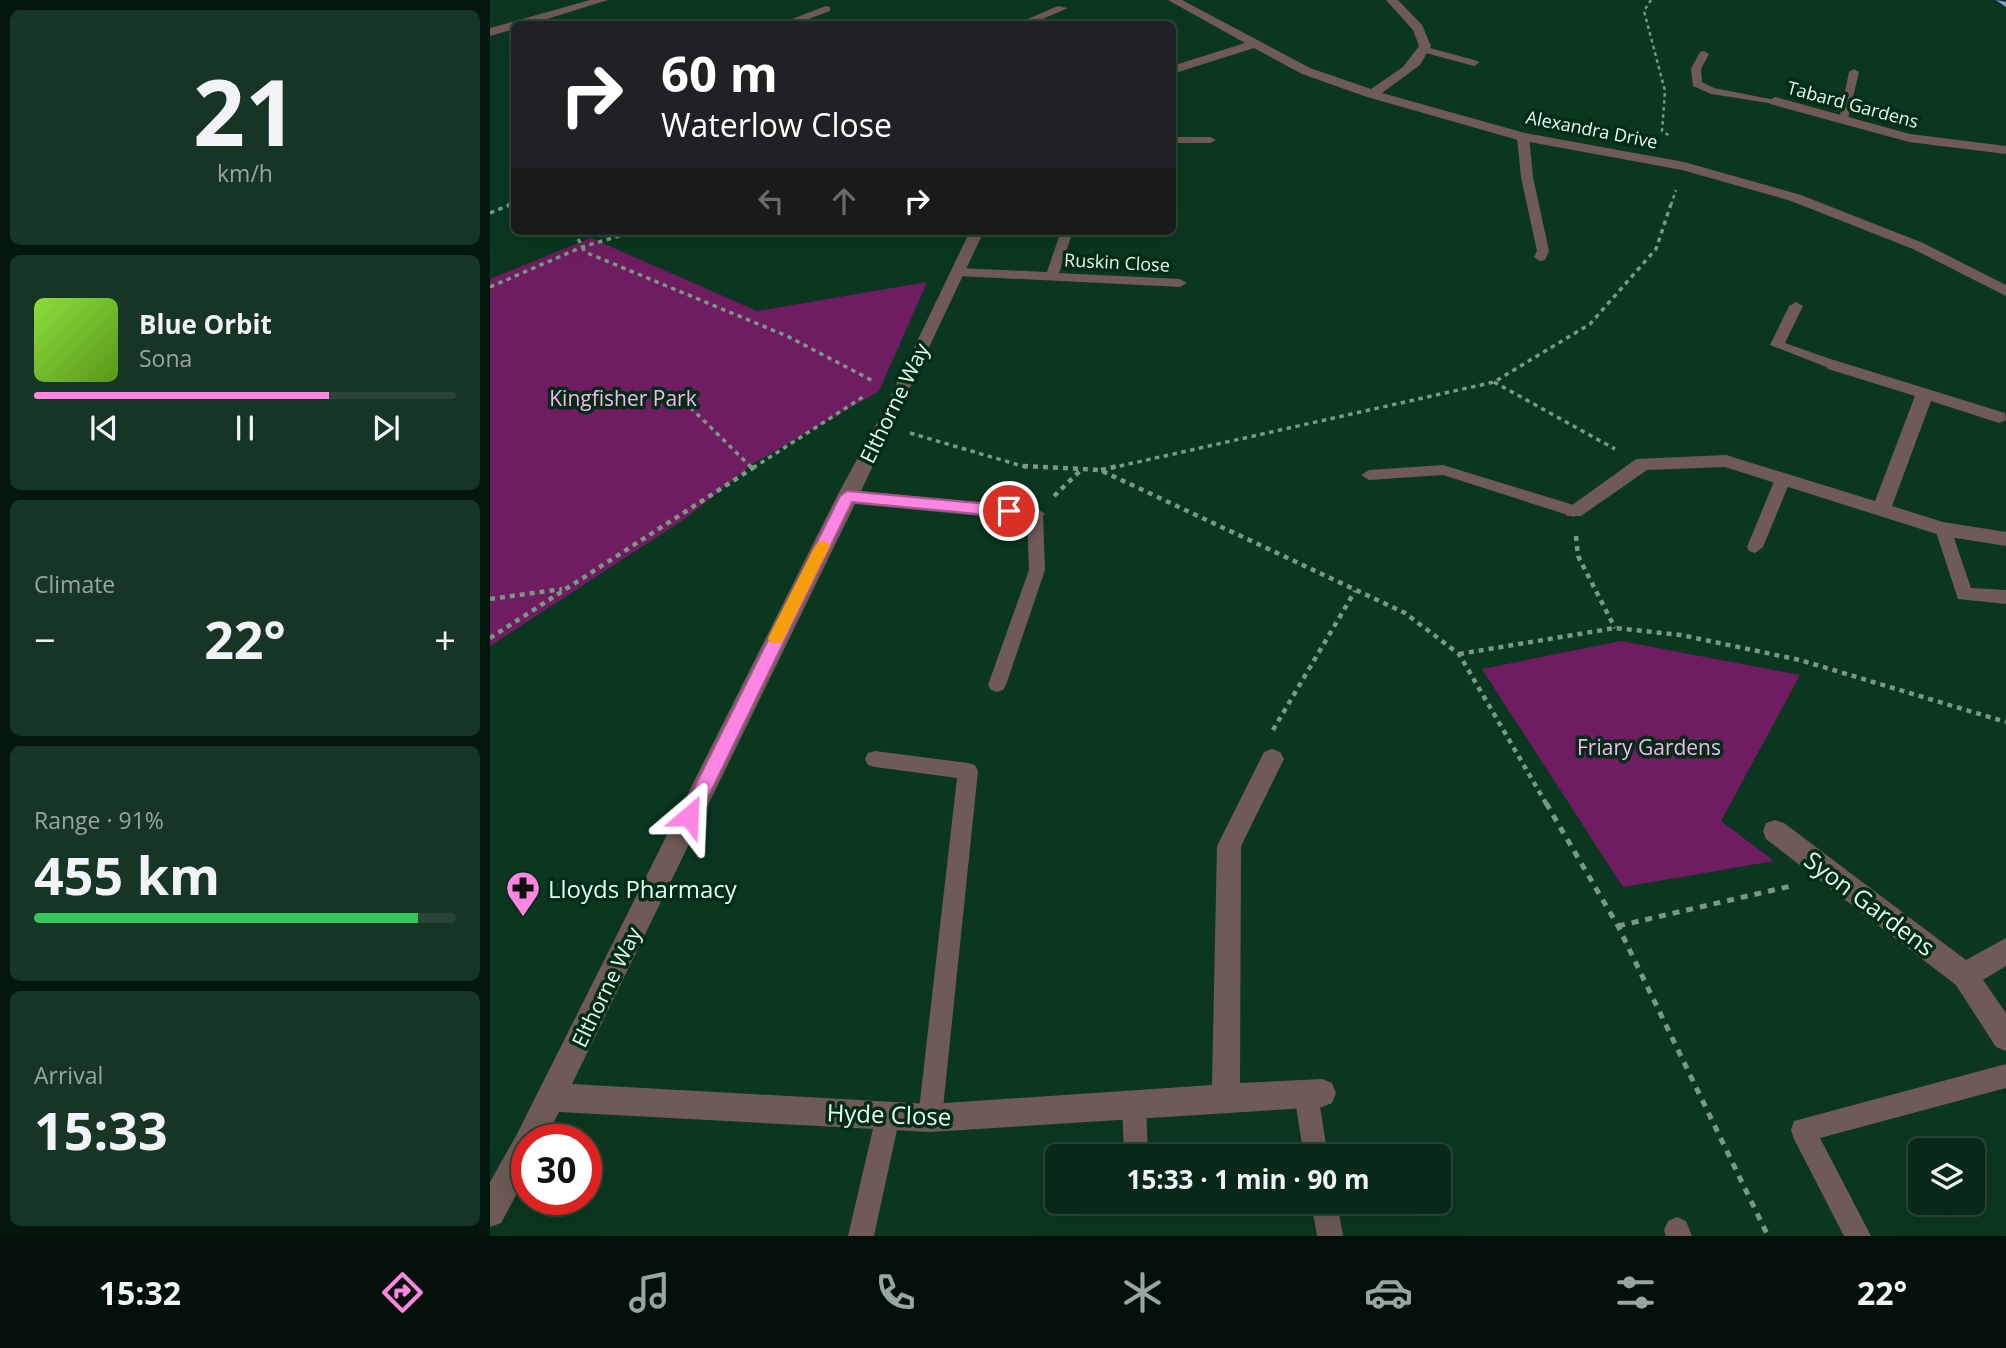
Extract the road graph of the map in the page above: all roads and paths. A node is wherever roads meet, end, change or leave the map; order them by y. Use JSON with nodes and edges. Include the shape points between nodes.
{"nodes":[{"id":1,"x":602,"y":0,"type":"edge"},
{"id":2,"x":1174,"y":0,"type":"edge"},
{"id":3,"x":1392,"y":0,"type":"edge"},
{"id":4,"x":1650,"y":0,"type":"edge"},
{"id":5,"x":1062,"y":8,"type":"dead end"},
{"id":6,"x":826,"y":9,"type":"dead end"},
{"id":7,"x":530,"y":21,"type":"edge"},
{"id":8,"x":793,"y":21,"type":"edge"},
{"id":9,"x":1030,"y":21,"type":"edge"},
{"id":10,"x":511,"y":27,"type":"edge"},
{"id":11,"x":490,"y":32,"type":"edge"},
{"id":12,"x":1254,"y":44,"type":"junction"},
{"id":13,"x":1426,"y":50,"type":"junction"},
{"id":14,"x":1704,"y":54,"type":"dead end"},
{"id":15,"x":1474,"y":63,"type":"dead end"},
{"id":16,"x":1176,"y":69,"type":"edge"},
{"id":17,"x":1854,"y":72,"type":"dead end"},
{"id":18,"x":1372,"y":94,"type":"junction"},
{"id":19,"x":1775,"y":101,"type":"joint"},
{"id":20,"x":1843,"y":118,"type":"junction"},
{"id":21,"x":1523,"y":137,"type":"junction"},
{"id":22,"x":1176,"y":139,"type":"edge"},
{"id":23,"x":1210,"y":140,"type":"dead end"},
{"id":24,"x":2006,"y":150,"type":"edge"},
{"id":25,"x":1684,"y":166,"type":"junction"},
{"id":26,"x":511,"y":204,"type":"edge"},
{"id":27,"x":490,"y":213,"type":"edge"},
{"id":28,"x":576,"y":235,"type":"edge"},
{"id":29,"x":622,"y":235,"type":"edge"},
{"id":30,"x":975,"y":235,"type":"edge"},
{"id":31,"x":1066,"y":235,"type":"edge"},
{"id":32,"x":582,"y":247,"type":"junction"},
{"id":33,"x":1540,"y":257,"type":"dead end"},
{"id":34,"x":958,"y":272,"type":"junction"},
{"id":35,"x":1052,"y":276,"type":"junction"},
{"id":36,"x":1180,"y":283,"type":"dead end"},
{"id":37,"x":490,"y":287,"type":"edge"},
{"id":38,"x":2006,"y":291,"type":"edge"},
{"id":39,"x":1796,"y":306,"type":"dead end"},
{"id":40,"x":1834,"y":365,"type":"joint"},
{"id":41,"x":1494,"y":382,"type":"junction"},
{"id":42,"x":1925,"y":393,"type":"junction"},
{"id":43,"x":684,"y":401,"type":"dead end"},
{"id":44,"x":893,"y":410,"type":"junction"},
{"id":45,"x":2003,"y":417,"type":"edge"},
{"id":46,"x":1643,"y":464,"type":"junction"},
{"id":47,"x":753,"y":469,"type":"junction"},
{"id":48,"x":1080,"y":470,"type":"junction"},
{"id":49,"x":1100,"y":470,"type":"junction"},
{"id":50,"x":1369,"y":475,"type":"dead end"},
{"id":51,"x":1783,"y":480,"type":"junction"},
{"id":52,"x":847,"y":496,"type":"junction"},
{"id":53,"x":1574,"y":511,"type":"junction"},
{"id":54,"x":1881,"y":511,"type":"junction"},
{"id":55,"x":1035,"y":514,"type":"junction"},
{"id":56,"x":1943,"y":529,"type":"junction"},
{"id":57,"x":2006,"y":539,"type":"edge"},
{"id":58,"x":1755,"y":547,"type":"dead end"},
{"id":59,"x":564,"y":589,"type":"junction"},
{"id":60,"x":1355,"y":591,"type":"junction"},
{"id":61,"x":2006,"y":597,"type":"edge"},
{"id":62,"x":490,"y":599,"type":"edge"},
{"id":63,"x":1615,"y":628,"type":"junction"},
{"id":64,"x":490,"y":638,"type":"edge"},
{"id":65,"x":1460,"y":654,"type":"junction"},
{"id":66,"x":998,"y":685,"type":"dead end"},
{"id":67,"x":2006,"y":722,"type":"edge"},
{"id":68,"x":875,"y":759,"type":"dead end"},
{"id":69,"x":1272,"y":759,"type":"joint"},
{"id":70,"x":1774,"y":831,"type":"dead end"},
{"id":71,"x":1835,"y":876,"type":"junction"},
{"id":72,"x":1618,"y":926,"type":"junction"},
{"id":73,"x":2006,"y":951,"type":"edge"},
{"id":74,"x":1965,"y":976,"type":"junction"},
{"id":75,"x":2006,"y":1038,"type":"edge"},
{"id":76,"x":2006,"y":1076,"type":"edge"},
{"id":77,"x":1314,"y":1094,"type":"joint"},
{"id":78,"x":553,"y":1097,"type":"junction"},
{"id":79,"x":1226,"y":1098,"type":"junction"},
{"id":80,"x":1134,"y":1104,"type":"junction"},
{"id":81,"x":888,"y":1116,"type":"junction"},
{"id":82,"x":930,"y":1118,"type":"junction"},
{"id":83,"x":538,"y":1124,"type":"edge"},
{"id":84,"x":1136,"y":1144,"type":"edge"},
{"id":85,"x":1316,"y":1144,"type":"edge"},
{"id":86,"x":511,"y":1174,"type":"edge"},
{"id":87,"x":490,"y":1212,"type":"edge"},
{"id":88,"x":1326,"y":1214,"type":"edge"},
{"id":89,"x":862,"y":1236,"type":"edge"},
{"id":90,"x":1330,"y":1236,"type":"edge"},
{"id":91,"x":1768,"y":1236,"type":"edge"},
{"id":92,"x":1858,"y":1236,"type":"edge"}],
"edges":[{"from":1,"to":7,"type":"street"},
{"from":2,"to":12,"type":"street","name":"Alexandra Drive"},
{"from":3,"to":13,"type":"street","via":[[1426,40]]},
{"from":4,"to":25,"type":"path","via":[[1644,11],[1665,91],[1662,131],[1686,144]]},
{"from":5,"to":9,"type":"street"},
{"from":6,"to":8,"type":"street"},
{"from":10,"to":11,"type":"street"},
{"from":12,"to":16,"type":"street"},
{"from":12,"to":18,"type":"street","name":"Alexandra Drive","via":[[1307,71]]},
{"from":13,"to":15,"type":"lane"},
{"from":13,"to":18,"type":"street"},
{"from":14,"to":19,"type":"lane","via":[[1696,69],[1697,83],[1711,91]]},
{"from":17,"to":20,"type":"lane"},
{"from":18,"to":21,"type":"street","name":"Alexandra Drive"},
{"from":19,"to":20,"type":"street","name":"Tabard Gardens"},
{"from":20,"to":24,"type":"street","name":"Tabard Gardens","via":[[1909,138]]},
{"from":21,"to":25,"type":"street","name":"Alexandra Drive"},
{"from":21,"to":33,"type":"lane","via":[[1543,251]]},
{"from":22,"to":23,"type":"lane"},
{"from":25,"to":38,"type":"street","name":"Alexandra Drive","via":[[1796,198],[1918,246]]},
{"from":25,"to":41,"type":"path","via":[[1656,249],[1590,324]]},
{"from":26,"to":27,"type":"path"},
{"from":28,"to":32,"type":"path"},
{"from":29,"to":32,"type":"path"},
{"from":30,"to":34,"type":"street","name":"Elthorne Way"},
{"from":31,"to":35,"type":"lane","name":"Ruskin Close"},
{"from":32,"to":37,"type":"path"},
{"from":32,"to":47,"type":"path","via":[[787,336],[882,385]]},
{"from":34,"to":35,"type":"lane","name":"Ruskin Close"},
{"from":34,"to":44,"type":"street","name":"Elthorne Way"},
{"from":35,"to":36,"type":"lane","name":"Ruskin Close"},
{"from":39,"to":40,"type":"lane","via":[[1777,345]]},
{"from":40,"to":42,"type":"street"},
{"from":41,"to":46,"type":"path"},
{"from":41,"to":49,"type":"path"},
{"from":42,"to":45,"type":"street"},
{"from":42,"to":54,"type":"street"},
{"from":43,"to":47,"type":"path"},
{"from":44,"to":48,"type":"path","via":[[903,431],[1034,469]]},
{"from":44,"to":52,"type":"street","name":"Elthorne Way"},
{"from":46,"to":51,"type":"street","via":[[1726,461]]},
{"from":46,"to":53,"type":"street"},
{"from":47,"to":59,"type":"path"},
{"from":48,"to":49,"type":"path"},
{"from":48,"to":55,"type":"path"},
{"from":49,"to":60,"type":"path"},
{"from":50,"to":53,"type":"lane","via":[[1443,470]]},
{"from":51,"to":54,"type":"street"},
{"from":51,"to":58,"type":"lane"},
{"from":52,"to":55,"type":"street"},
{"from":52,"to":78,"type":"street","name":"Elthorne Way"},
{"from":53,"to":63,"type":"path","via":[[1578,556]]},
{"from":54,"to":56,"type":"street"},
{"from":55,"to":66,"type":"lane","via":[[1037,570]]},
{"from":56,"to":57,"type":"street"},
{"from":56,"to":61,"type":"lane","via":[[1964,594]]},
{"from":59,"to":62,"type":"path"},
{"from":59,"to":64,"type":"path"},
{"from":60,"to":65,"type":"path","via":[[1405,613]]},
{"from":60,"to":69,"type":"path","via":[[1273,724]]},
{"from":63,"to":65,"type":"path"},
{"from":63,"to":67,"type":"path","via":[[1681,635],[1800,660]]},
{"from":65,"to":72,"type":"path"},
{"from":68,"to":82,"type":"lane","via":[[968,771]]},
{"from":69,"to":79,"type":"street","via":[[1229,846]]},
{"from":70,"to":71,"type":"street","name":"Syon Gardens"},
{"from":71,"to":72,"type":"path"},
{"from":71,"to":74,"type":"street","name":"Syon Gardens"},
{"from":72,"to":91,"type":"path"},
{"from":73,"to":74,"type":"street"},
{"from":74,"to":75,"type":"street","name":"Syon Gardens"},
{"from":76,"to":92,"type":"lane","via":[[1803,1130]]},
{"from":77,"to":79,"type":"street","name":"Hyde Close"},
{"from":77,"to":85,"type":"lane"},
{"from":78,"to":81,"type":"street","name":"Hyde Close"},
{"from":78,"to":83,"type":"street","name":"Elthorne Way"},
{"from":79,"to":80,"type":"street","name":"Hyde Close"},
{"from":80,"to":82,"type":"street","name":"Hyde Close"},
{"from":80,"to":84,"type":"lane"},
{"from":81,"to":82,"type":"street","name":"Hyde Close"},
{"from":81,"to":89,"type":"lane"},
{"from":86,"to":87,"type":"street"},
{"from":88,"to":90,"type":"lane"}]}
